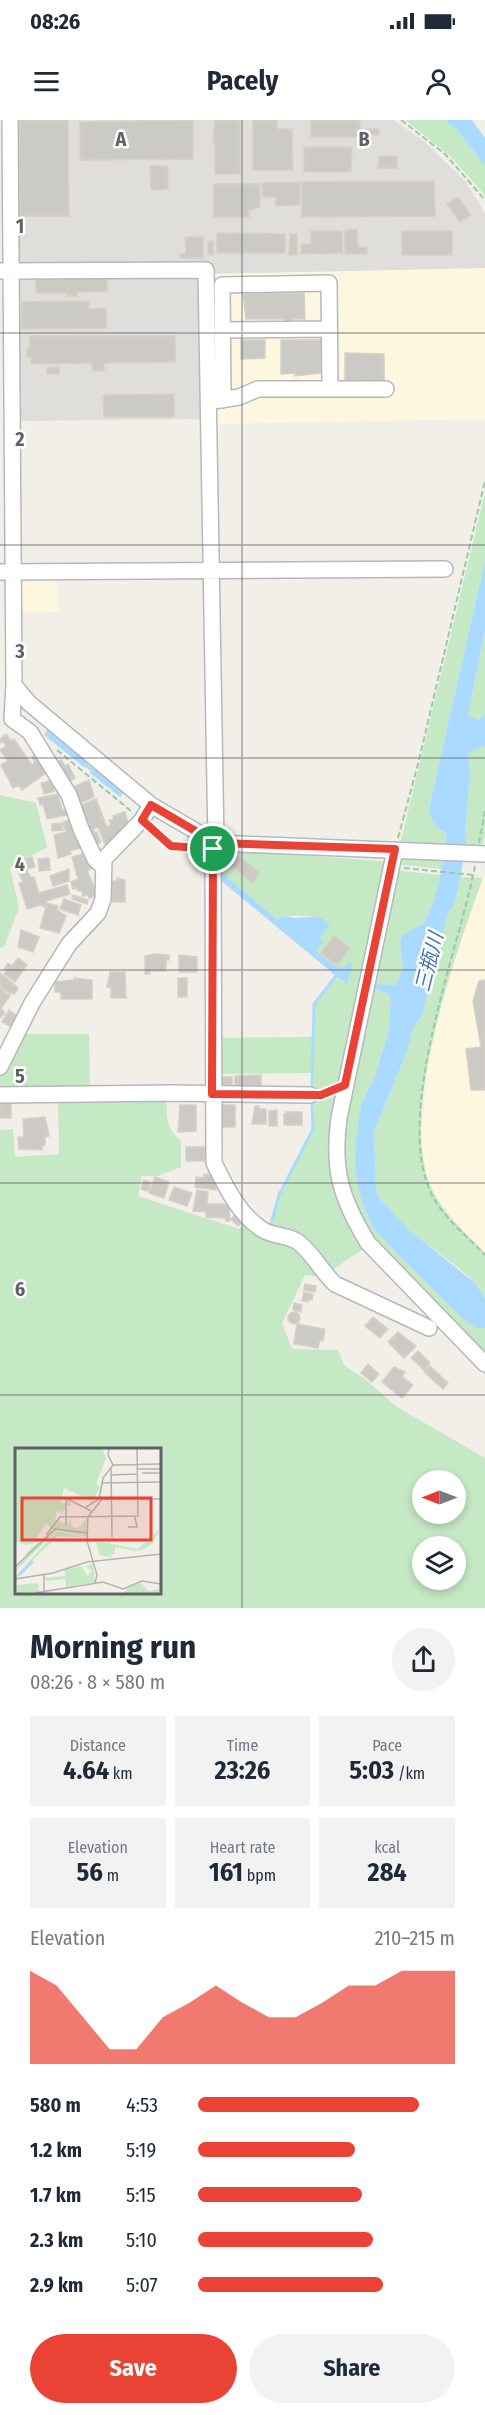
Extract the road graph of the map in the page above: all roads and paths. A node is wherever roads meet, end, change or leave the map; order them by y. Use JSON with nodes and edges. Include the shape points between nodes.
{"nodes":[{"id":1,"x":10,"y":120,"type":"edge"},
{"id":2,"x":401,"y":120,"type":"edge"},
{"id":3,"x":485,"y":200,"type":"edge"},
{"id":4,"x":6,"y":271,"type":"edge"},
{"id":5,"x":329,"y":329,"type":"junction"},
{"id":6,"x":222,"y":330,"type":"junction"},
{"id":7,"x":330,"y":389,"type":"junction"},
{"id":8,"x":386,"y":389,"type":"dead end"},
{"id":9,"x":215,"y":401,"type":"junction"},
{"id":10,"x":485,"y":481,"type":"edge"},
{"id":11,"x":445,"y":569,"type":"dead end"},
{"id":12,"x":7,"y":572,"type":"edge"},
{"id":13,"x":210,"y":572,"type":"junction"},
{"id":14,"x":14,"y":685,"type":"junction"},
{"id":15,"x":6,"y":723,"type":"edge"},
{"id":16,"x":51,"y":746,"type":"dead end"},
{"id":17,"x":485,"y":811,"type":"edge"},
{"id":18,"x":146,"y":813,"type":"junction"},
{"id":19,"x":214,"y":846,"type":"junction"},
{"id":20,"x":395,"y":849,"type":"junction"},
{"id":21,"x":478,"y":854,"type":"edge"},
{"id":22,"x":102,"y":866,"type":"junction"},
{"id":23,"x":391,"y":866,"type":"junction"},
{"id":24,"x":473,"y":875,"type":"junction"},
{"id":25,"x":0,"y":1067,"type":"edge"},
{"id":26,"x":345,"y":1085,"type":"junction"},
{"id":27,"x":212,"y":1094,"type":"junction"},
{"id":28,"x":0,"y":1095,"type":"edge"},
{"id":29,"x":310,"y":1095,"type":"joint"},
{"id":30,"x":485,"y":1255,"type":"edge"},
{"id":31,"x":429,"y":1328,"type":"dead end"},
{"id":32,"x":485,"y":1364,"type":"edge"}],
"edges":[{"from":1,"to":4,"type":"street"},
{"from":2,"to":3,"type":"path","via":[[445,154]]},
{"from":4,"to":9,"type":"street","via":[[206,270]]},
{"from":4,"to":12,"type":"street"},
{"from":5,"to":6,"type":"street"},
{"from":5,"to":6,"type":"street","via":[[329,283],[222,285]]},
{"from":5,"to":7,"type":"street"},
{"from":6,"to":9,"type":"street"},
{"from":7,"to":8,"type":"street"},
{"from":7,"to":9,"type":"street","via":[[258,389]]},
{"from":9,"to":13,"type":"street"},
{"from":10,"to":20,"type":"path"},
{"from":11,"to":13,"type":"street"},
{"from":12,"to":13,"type":"street"},
{"from":12,"to":14,"type":"street"},
{"from":13,"to":19,"type":"street"},
{"from":14,"to":15,"type":"street"},
{"from":14,"to":18,"type":"street"},
{"from":15,"to":22,"type":"street","via":[[30,732],[69,795],[81,829]]},
{"from":16,"to":18,"type":"path","via":[[120,801]]},
{"from":17,"to":21,"type":"path"},
{"from":18,"to":19,"type":"street"},
{"from":18,"to":19,"type":"path","via":[[171,846]]},
{"from":18,"to":22,"type":"street"},
{"from":19,"to":20,"type":"street"},
{"from":19,"to":27,"type":"street"},
{"from":20,"to":21,"type":"street"},
{"from":20,"to":23,"type":"street"},
{"from":21,"to":24,"type":"path"},
{"from":22,"to":25,"type":"street","via":[[103,899],[98,913],[69,944],[32,1003]]},
{"from":23,"to":24,"type":"path"},
{"from":23,"to":26,"type":"street"},
{"from":24,"to":30,"type":"path","via":[[422,1086],[420,1140],[425,1176],[434,1197]]},
{"from":26,"to":29,"type":"path","via":[[321,1095]]},
{"from":26,"to":32,"type":"street","via":[[336,1141],[337,1165],[341,1191],[355,1222],[368,1243]]},
{"from":27,"to":28,"type":"street"},
{"from":27,"to":29,"type":"street"},
{"from":27,"to":31,"type":"street","via":[[214,1163],[229,1194],[253,1223],[296,1241],[335,1284]]}]}
